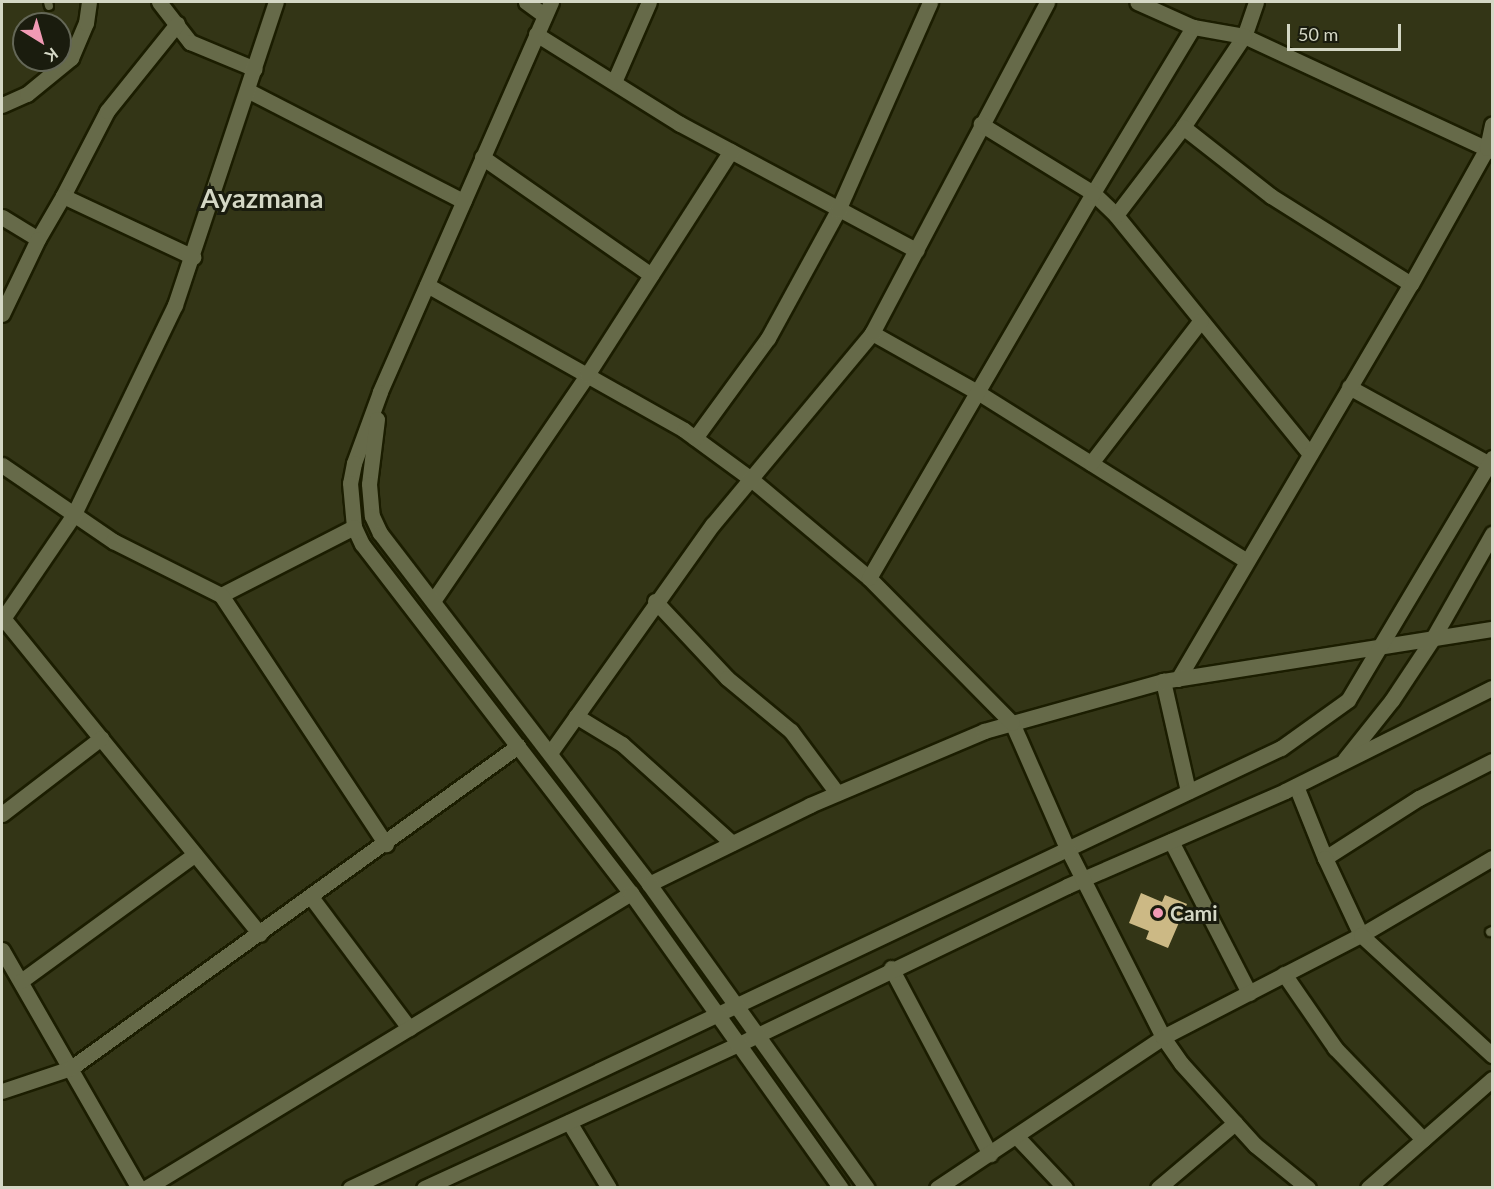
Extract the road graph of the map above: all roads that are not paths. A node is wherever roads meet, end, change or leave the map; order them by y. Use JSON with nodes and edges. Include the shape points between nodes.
{"nodes":[{"id":1,"x":89,"y":2,"type":"edge"},
{"id":2,"x":159,"y":2,"type":"edge"},
{"id":3,"x":276,"y":2,"type":"edge"},
{"id":4,"x":526,"y":2,"type":"edge"},
{"id":5,"x":649,"y":2,"type":"edge"},
{"id":6,"x":930,"y":2,"type":"edge"},
{"id":7,"x":1047,"y":2,"type":"edge"},
{"id":8,"x":1137,"y":2,"type":"edge"},
{"id":9,"x":1256,"y":2,"type":"edge"},
{"id":10,"x":548,"y":8,"type":"edge"},
{"id":11,"x":177,"y":24,"type":"junction"},
{"id":12,"x":1193,"y":27,"type":"junction"},
{"id":13,"x":536,"y":34,"type":"junction"},
{"id":14,"x":1245,"y":36,"type":"junction"},
{"id":15,"x":255,"y":69,"type":"junction"},
{"id":16,"x":614,"y":82,"type":"junction"},
{"id":17,"x":249,"y":91,"type":"junction"},
{"id":18,"x":2,"y":105,"type":"edge"},
{"id":19,"x":981,"y":124,"type":"junction"},
{"id":20,"x":1492,"y":125,"type":"edge"},
{"id":21,"x":1183,"y":127,"type":"junction"},
{"id":22,"x":1490,"y":149,"type":"edge"},
{"id":23,"x":731,"y":152,"type":"junction"},
{"id":24,"x":482,"y":157,"type":"junction"},
{"id":25,"x":1093,"y":193,"type":"junction"},
{"id":26,"x":63,"y":196,"type":"junction"},
{"id":27,"x":463,"y":201,"type":"junction"},
{"id":28,"x":838,"y":210,"type":"junction"},
{"id":29,"x":1116,"y":215,"type":"junction"},
{"id":30,"x":2,"y":217,"type":"edge"},
{"id":31,"x":38,"y":239,"type":"junction"},
{"id":32,"x":916,"y":250,"type":"junction"},
{"id":33,"x":193,"y":257,"type":"junction"},
{"id":34,"x":651,"y":275,"type":"junction"},
{"id":35,"x":1411,"y":284,"type":"junction"},
{"id":36,"x":427,"y":285,"type":"junction"},
{"id":37,"x":2,"y":314,"type":"edge"},
{"id":38,"x":1201,"y":320,"type":"junction"},
{"id":39,"x":872,"y":333,"type":"junction"},
{"id":40,"x":587,"y":375,"type":"junction"},
{"id":41,"x":1349,"y":387,"type":"junction"},
{"id":42,"x":380,"y":392,"type":"junction"},
{"id":43,"x":979,"y":393,"type":"junction"},
{"id":44,"x":695,"y":438,"type":"junction"},
{"id":45,"x":1310,"y":454,"type":"junction"},
{"id":46,"x":1491,"y":461,"type":"edge"},
{"id":47,"x":1091,"y":463,"type":"junction"},
{"id":48,"x":2,"y":465,"type":"edge"},
{"id":49,"x":751,"y":479,"type":"junction"},
{"id":50,"x":73,"y":516,"type":"junction"},
{"id":51,"x":354,"y":527,"type":"junction"},
{"id":52,"x":1492,"y":534,"type":"edge"},
{"id":53,"x":1247,"y":561,"type":"junction"},
{"id":54,"x":869,"y":578,"type":"junction"},
{"id":55,"x":221,"y":595,"type":"junction"},
{"id":56,"x":433,"y":601,"type":"junction"},
{"id":57,"x":655,"y":601,"type":"junction"},
{"id":58,"x":2,"y":619,"type":"edge"},
{"id":59,"x":1492,"y":629,"type":"edge"},
{"id":60,"x":1433,"y":639,"type":"junction"},
{"id":61,"x":1382,"y":648,"type":"junction"},
{"id":62,"x":1170,"y":680,"type":"junction"},
{"id":63,"x":1492,"y":688,"type":"edge"},
{"id":64,"x":576,"y":716,"type":"junction"},
{"id":65,"x":1012,"y":723,"type":"junction"},
{"id":66,"x":101,"y":738,"type":"junction"},
{"id":67,"x":518,"y":746,"type":"junction"},
{"id":68,"x":550,"y":753,"type":"junction"},
{"id":69,"x":1492,"y":761,"type":"edge"},
{"id":70,"x":1342,"y":763,"type":"junction"},
{"id":71,"x":533,"y":766,"type":"junction"},
{"id":72,"x":1296,"y":786,"type":"junction"},
{"id":73,"x":1188,"y":791,"type":"junction"},
{"id":74,"x":837,"y":793,"type":"junction"},
{"id":75,"x":2,"y":814,"type":"edge"},
{"id":76,"x":1171,"y":841,"type":"junction"},
{"id":77,"x":732,"y":843,"type":"junction"},
{"id":78,"x":386,"y":844,"type":"junction"},
{"id":79,"x":1067,"y":848,"type":"junction"},
{"id":80,"x":195,"y":854,"type":"junction"},
{"id":81,"x":1325,"y":858,"type":"junction"},
{"id":82,"x":1492,"y":858,"type":"edge"},
{"id":83,"x":1085,"y":878,"type":"junction"},
{"id":84,"x":649,"y":884,"type":"junction"},
{"id":85,"x":631,"y":893,"type":"junction"},
{"id":86,"x":311,"y":897,"type":"junction"},
{"id":87,"x":260,"y":934,"type":"junction"},
{"id":88,"x":1361,"y":935,"type":"junction"},
{"id":89,"x":2,"y":950,"type":"edge"},
{"id":90,"x":891,"y":968,"type":"junction"},
{"id":91,"x":1284,"y":974,"type":"junction"},
{"id":92,"x":13,"y":976,"type":"edge"},
{"id":93,"x":1249,"y":993,"type":"junction"},
{"id":94,"x":736,"y":1003,"type":"junction"},
{"id":95,"x":715,"y":1012,"type":"junction"},
{"id":96,"x":409,"y":1028,"type":"junction"},
{"id":97,"x":756,"y":1035,"type":"junction"},
{"id":98,"x":1163,"y":1037,"type":"junction"},
{"id":99,"x":737,"y":1045,"type":"junction"},
{"id":100,"x":1492,"y":1055,"type":"edge"},
{"id":101,"x":71,"y":1068,"type":"junction"},
{"id":102,"x":1492,"y":1079,"type":"edge"},
{"id":103,"x":2,"y":1091,"type":"edge"},
{"id":104,"x":569,"y":1122,"type":"junction"},
{"id":105,"x":1235,"y":1123,"type":"junction"},
{"id":106,"x":1017,"y":1137,"type":"junction"},
{"id":107,"x":1423,"y":1140,"type":"junction"},
{"id":108,"x":990,"y":1154,"type":"junction"},
{"id":109,"x":139,"y":1188,"type":"edge"},
{"id":110,"x":146,"y":1188,"type":"edge"},
{"id":111,"x":350,"y":1188,"type":"edge"},
{"id":112,"x":424,"y":1188,"type":"edge"},
{"id":113,"x":609,"y":1188,"type":"edge"},
{"id":114,"x":841,"y":1188,"type":"edge"},
{"id":115,"x":867,"y":1188,"type":"edge"},
{"id":116,"x":937,"y":1188,"type":"edge"},
{"id":117,"x":1065,"y":1188,"type":"edge"},
{"id":118,"x":1158,"y":1188,"type":"edge"},
{"id":119,"x":1308,"y":1188,"type":"edge"},
{"id":120,"x":1368,"y":1188,"type":"edge"}],
"edges":[{"from":1,"to":18,"type":"street","via":[[86,22],[71,58],[27,94]]},
{"from":2,"to":11,"type":"street"},
{"from":3,"to":15,"type":"street"},
{"from":4,"to":10,"type":"street"},
{"from":5,"to":16,"type":"street"},
{"from":6,"to":28,"type":"street"},
{"from":7,"to":19,"type":"street"},
{"from":8,"to":12,"type":"street"},
{"from":9,"to":14,"type":"street"},
{"from":10,"to":13,"type":"street"},
{"from":11,"to":15,"type":"street","via":[[190,42]]},
{"from":11,"to":26,"type":"street","via":[[107,111]]},
{"from":12,"to":14,"type":"street"},
{"from":12,"to":25,"type":"street"},
{"from":13,"to":16,"type":"street"},
{"from":13,"to":24,"type":"street"},
{"from":14,"to":21,"type":"street"},
{"from":14,"to":22,"type":"street"},
{"from":15,"to":17,"type":"street"},
{"from":16,"to":23,"type":"street"},
{"from":17,"to":27,"type":"street"},
{"from":17,"to":33,"type":"street"},
{"from":19,"to":25,"type":"street"},
{"from":19,"to":32,"type":"street"},
{"from":20,"to":22,"type":"street"},
{"from":21,"to":29,"type":"street"},
{"from":21,"to":35,"type":"street","via":[[1271,196]]},
{"from":22,"to":35,"type":"street"},
{"from":23,"to":28,"type":"street"},
{"from":23,"to":34,"type":"street"},
{"from":24,"to":27,"type":"street"},
{"from":24,"to":34,"type":"street"},
{"from":25,"to":29,"type":"street"},
{"from":25,"to":43,"type":"street"},
{"from":26,"to":31,"type":"street"},
{"from":26,"to":33,"type":"street"},
{"from":27,"to":36,"type":"street"},
{"from":28,"to":32,"type":"street"},
{"from":28,"to":44,"type":"street","via":[[768,338]]},
{"from":29,"to":38,"type":"street"},
{"from":30,"to":31,"type":"street"},
{"from":31,"to":37,"type":"street"},
{"from":32,"to":39,"type":"street"},
{"from":33,"to":50,"type":"street","via":[[175,305]]},
{"from":34,"to":40,"type":"street"},
{"from":35,"to":41,"type":"street"},
{"from":36,"to":40,"type":"street"},
{"from":36,"to":42,"type":"street"},
{"from":38,"to":45,"type":"street"},
{"from":38,"to":47,"type":"street"},
{"from":39,"to":43,"type":"street"},
{"from":39,"to":49,"type":"street"},
{"from":40,"to":44,"type":"street"},
{"from":40,"to":56,"type":"street"},
{"from":41,"to":45,"type":"street"},
{"from":41,"to":46,"type":"street"},
{"from":42,"to":51,"type":"street","via":[[350,483]]},
{"from":42,"to":56,"type":"street","via":[[369,484],[372,516],[380,533]]},
{"from":43,"to":47,"type":"street"},
{"from":43,"to":54,"type":"street"},
{"from":44,"to":49,"type":"street"},
{"from":45,"to":53,"type":"street"},
{"from":46,"to":61,"type":"street"},
{"from":47,"to":53,"type":"street"},
{"from":48,"to":50,"type":"street"},
{"from":49,"to":54,"type":"street"},
{"from":49,"to":57,"type":"street"},
{"from":50,"to":55,"type":"street","via":[[113,541]]},
{"from":50,"to":58,"type":"street"},
{"from":51,"to":55,"type":"street"},
{"from":51,"to":67,"type":"street","via":[[362,544]]},
{"from":52,"to":60,"type":"street"},
{"from":53,"to":62,"type":"street"},
{"from":54,"to":65,"type":"street"},
{"from":55,"to":78,"type":"street"},
{"from":56,"to":68,"type":"street"},
{"from":57,"to":64,"type":"street"},
{"from":57,"to":74,"type":"street","via":[[728,678],[791,731]]},
{"from":58,"to":66,"type":"street"},
{"from":59,"to":60,"type":"street"},
{"from":60,"to":61,"type":"street"},
{"from":60,"to":70,"type":"street","via":[[1392,700]]},
{"from":61,"to":62,"type":"street"},
{"from":61,"to":73,"type":"street","via":[[1348,700],[1281,748]]},
{"from":62,"to":65,"type":"street"},
{"from":62,"to":73,"type":"street"},
{"from":63,"to":70,"type":"street"},
{"from":64,"to":68,"type":"street"},
{"from":64,"to":77,"type":"street","via":[[622,744]]},
{"from":65,"to":74,"type":"street"},
{"from":65,"to":79,"type":"street"},
{"from":66,"to":75,"type":"street"},
{"from":66,"to":80,"type":"street"},
{"from":67,"to":71,"type":"street"},
{"from":67,"to":78,"type":"street"},
{"from":68,"to":71,"type":"street"},
{"from":68,"to":84,"type":"street"},
{"from":69,"to":81,"type":"street","via":[[1419,798]]},
{"from":70,"to":72,"type":"street"},
{"from":71,"to":85,"type":"street"},
{"from":72,"to":76,"type":"street"},
{"from":72,"to":81,"type":"street"},
{"from":73,"to":79,"type":"street"},
{"from":74,"to":77,"type":"street"},
{"from":76,"to":83,"type":"street"},
{"from":76,"to":93,"type":"street"},
{"from":77,"to":84,"type":"street"},
{"from":78,"to":86,"type":"street"},
{"from":79,"to":83,"type":"street"},
{"from":79,"to":94,"type":"street"},
{"from":80,"to":87,"type":"street"},
{"from":80,"to":92,"type":"street"},
{"from":81,"to":88,"type":"street"},
{"from":82,"to":88,"type":"street"},
{"from":83,"to":90,"type":"street"},
{"from":83,"to":98,"type":"street"},
{"from":84,"to":85,"type":"street"},
{"from":84,"to":94,"type":"street"},
{"from":85,"to":95,"type":"street"},
{"from":85,"to":96,"type":"street"},
{"from":86,"to":87,"type":"street"},
{"from":86,"to":96,"type":"street"},
{"from":87,"to":101,"type":"street"},
{"from":88,"to":91,"type":"street"},
{"from":88,"to":100,"type":"street"},
{"from":89,"to":92,"type":"street"},
{"from":90,"to":97,"type":"street"},
{"from":90,"to":108,"type":"street"},
{"from":91,"to":93,"type":"street"},
{"from":91,"to":107,"type":"street","via":[[1335,1048]]},
{"from":92,"to":101,"type":"street"},
{"from":93,"to":98,"type":"street"},
{"from":94,"to":95,"type":"street"},
{"from":94,"to":97,"type":"street"},
{"from":95,"to":99,"type":"street"},
{"from":95,"to":111,"type":"street"},
{"from":96,"to":110,"type":"street"},
{"from":97,"to":99,"type":"street"},
{"from":97,"to":115,"type":"street"},
{"from":98,"to":105,"type":"street"},
{"from":98,"to":106,"type":"street"},
{"from":99,"to":104,"type":"street"},
{"from":99,"to":114,"type":"street"},
{"from":101,"to":103,"type":"street"},
{"from":101,"to":109,"type":"street"},
{"from":102,"to":107,"type":"street"},
{"from":104,"to":112,"type":"street"},
{"from":104,"to":113,"type":"street"},
{"from":105,"to":118,"type":"street"},
{"from":105,"to":119,"type":"street","via":[[1255,1145]]},
{"from":106,"to":108,"type":"street"},
{"from":106,"to":117,"type":"street"},
{"from":107,"to":120,"type":"street"},
{"from":108,"to":116,"type":"street"}]}
